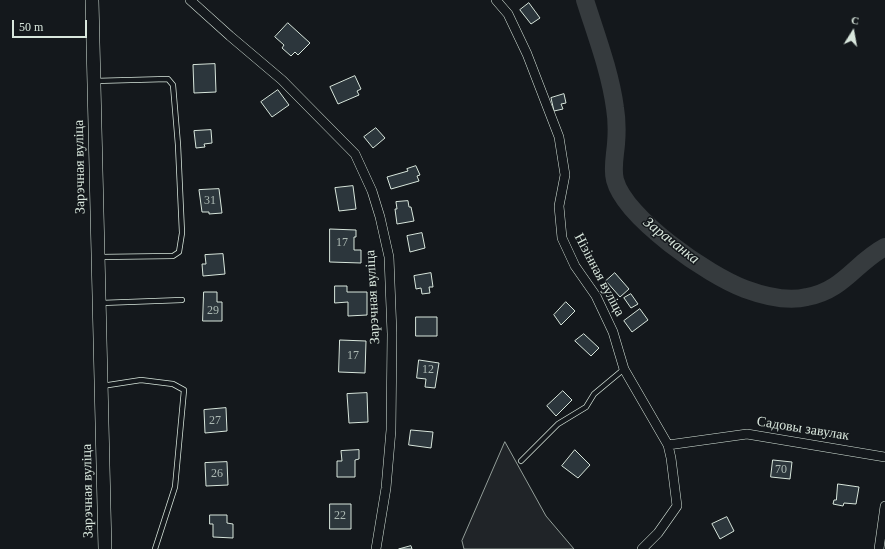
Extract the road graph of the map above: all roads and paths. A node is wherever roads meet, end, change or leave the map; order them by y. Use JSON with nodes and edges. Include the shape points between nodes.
{"nodes":[{"id":1,"x":92,"y":0,"type":"edge"},
{"id":2,"x":190,"y":0,"type":"edge"},
{"id":3,"x":496,"y":0,"type":"edge"},
{"id":4,"x":94,"y":81,"type":"junction"},
{"id":5,"x":99,"y":258,"type":"junction"},
{"id":6,"x":182,"y":300,"type":"dead end"},
{"id":7,"x":100,"y":303,"type":"junction"},
{"id":8,"x":624,"y":369,"type":"junction"},
{"id":9,"x":102,"y":386,"type":"junction"},
{"id":10,"x":668,"y":445,"type":"junction"},
{"id":11,"x":885,"y":457,"type":"edge"},
{"id":12,"x":520,"y":461,"type":"dead end"},
{"id":13,"x":885,"y":506,"type":"edge"},
{"id":14,"x":106,"y":549,"type":"edge"},
{"id":15,"x":155,"y":549,"type":"edge"},
{"id":16,"x":376,"y":549,"type":"edge"},
{"id":17,"x":642,"y":549,"type":"edge"},
{"id":18,"x":879,"y":549,"type":"edge"}],
"edges":[{"from":1,"to":4,"type":"street","name":"Зарэчная вуліца"},
{"from":2,"to":16,"type":"street","name":"Зарэчная вуліца","via":[[282,80],[341,139],[355,154],[372,191],[389,257],[392,334],[391,430],[386,488]]},
{"from":3,"to":8,"type":"street","name":"Нізінная вуліца","via":[[508,14],[527,54],[559,137],[565,175],[559,206],[562,238],[575,266],[596,296],[613,332]]},
{"from":4,"to":5,"type":"street","name":"Зарэчная вуліца"},
{"from":4,"to":5,"type":"lane","via":[[168,79],[173,85],[182,233],[179,252],[173,256]]},
{"from":5,"to":7,"type":"street","name":"Зарэчная вуліца"},
{"from":6,"to":7,"type":"lane"},
{"from":7,"to":9,"type":"street","name":"Зарэчная вуліца"},
{"from":8,"to":10,"type":"street","name":"Нізінная вуліца"},
{"from":8,"to":12,"type":"lane","via":[[594,394],[586,406],[558,424]]},
{"from":9,"to":14,"type":"street","name":"Зарэчная вуліца"},
{"from":9,"to":15,"type":"lane","via":[[141,380],[173,384],[184,390],[175,488]]},
{"from":10,"to":11,"type":"street","name":"Садовы завулак","via":[[747,434]]},
{"from":10,"to":17,"type":"street","name":"Нізінная вуліца","via":[[677,506],[658,534]]},
{"from":13,"to":18,"type":"street"}]}
